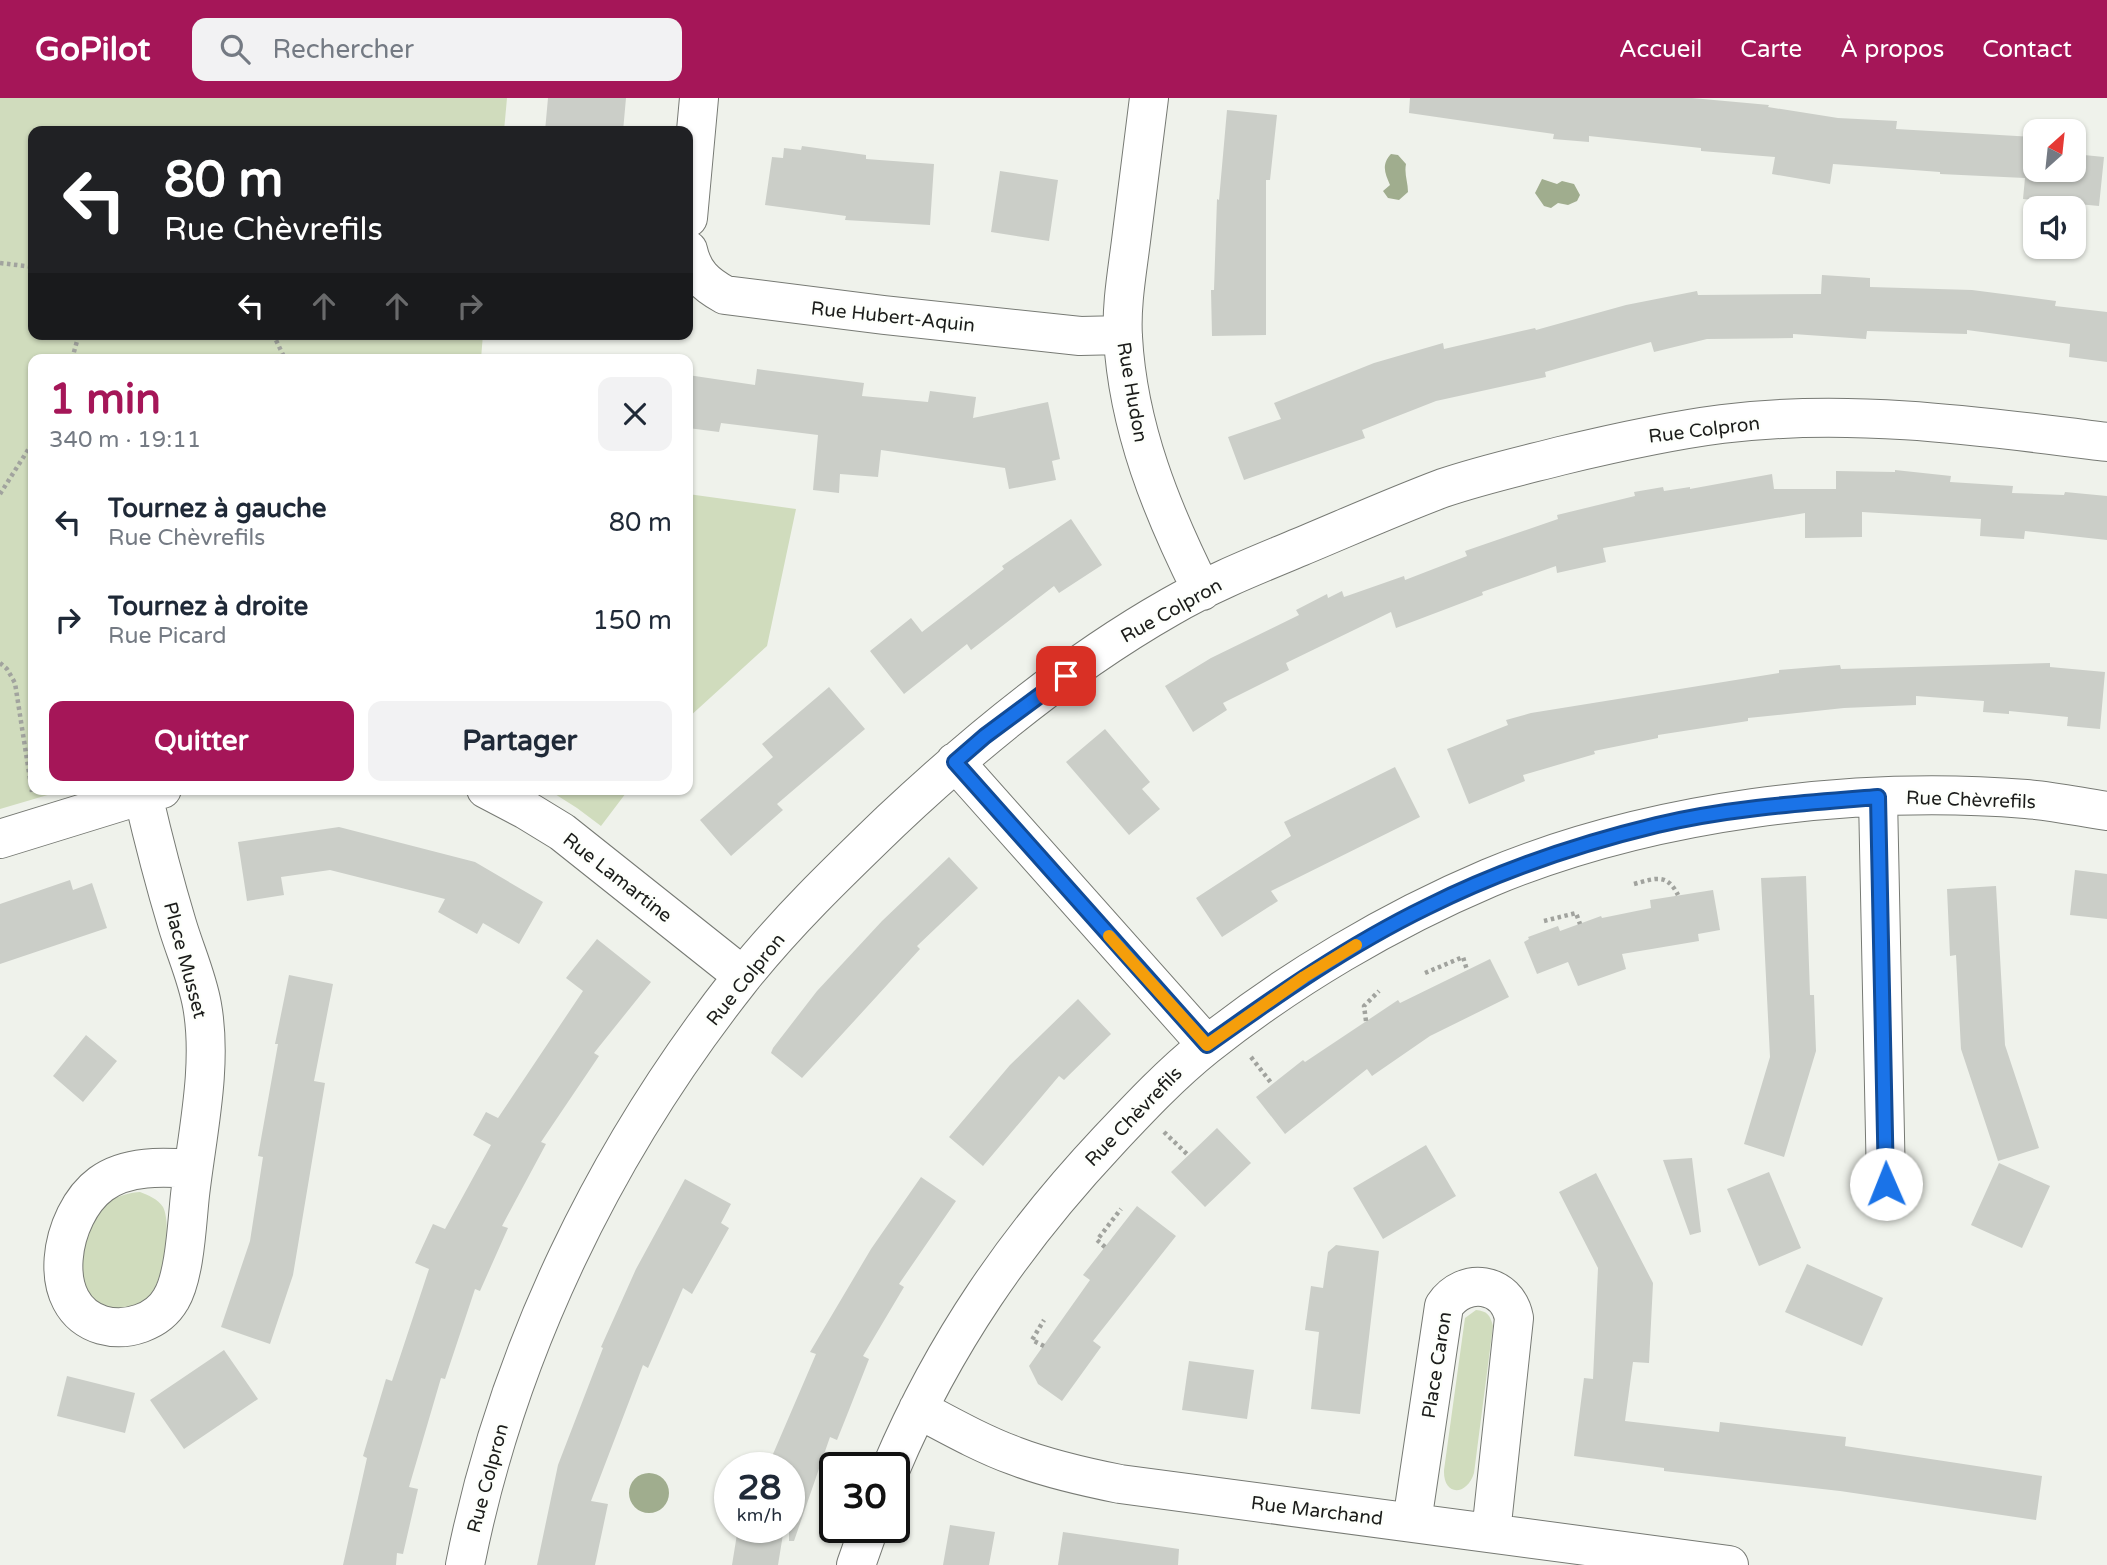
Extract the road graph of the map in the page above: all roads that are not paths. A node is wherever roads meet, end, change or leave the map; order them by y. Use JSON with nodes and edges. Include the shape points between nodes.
{"nodes":[{"id":1,"x":699,"y":98,"type":"edge"},
{"id":2,"x":1149,"y":98,"type":"edge"},
{"id":3,"x":693,"y":163,"type":"edge"},
{"id":4,"x":693,"y":265,"type":"edge"},
{"id":5,"x":1123,"y":335,"type":"junction"},
{"id":6,"x":2107,"y":442,"type":"edge"},
{"id":7,"x":1202,"y":591,"type":"junction"},
{"id":8,"x":955,"y":762,"type":"junction"},
{"id":9,"x":143,"y":795,"type":"edge"},
{"id":10,"x":154,"y":795,"type":"edge"},
{"id":11,"x":497,"y":795,"type":"edge"},
{"id":12,"x":1878,"y":797,"type":"junction"},
{"id":13,"x":2107,"y":811,"type":"edge"},
{"id":14,"x":0,"y":839,"type":"edge"},
{"id":15,"x":743,"y":976,"type":"junction"},
{"id":16,"x":1207,"y":1045,"type":"junction"},
{"id":17,"x":193,"y":1169,"type":"dead end"},
{"id":18,"x":1886,"y":1184,"type":"dead end"},
{"id":19,"x":918,"y":1409,"type":"junction"},
{"id":20,"x":898,"y":1452,"type":"edge"},
{"id":21,"x":1412,"y":1522,"type":"junction"},
{"id":22,"x":1491,"y":1532,"type":"junction"},
{"id":23,"x":864,"y":1543,"type":"edge"},
{"id":24,"x":465,"y":1565,"type":"edge"},
{"id":25,"x":856,"y":1565,"type":"edge"},
{"id":26,"x":1729,"y":1565,"type":"edge"}],
"edges":[{"from":1,"to":3,"type":"street"},
{"from":2,"to":5,"type":"street","name":"Rue Hudon"},
{"from":4,"to":5,"type":"street","name":"Rue Hubert-Aquin","via":[[708,286],[725,295],[1080,336]]},
{"from":5,"to":7,"type":"street","name":"Rue Hudon","via":[[1144,454],[1171,529]]},
{"from":6,"to":7,"type":"street","name":"Rue Colpron","via":[[2009,430],[1805,418],[1673,431],[1445,488]]},
{"from":7,"to":8,"type":"street","name":"Rue Colpron","via":[[1105,647]]},
{"from":8,"to":15,"type":"street","name":"Rue Colpron","via":[[851,859]]},
{"from":8,"to":16,"type":"street"},
{"from":9,"to":14,"type":"street"},
{"from":10,"to":17,"type":"street","name":"Place Musset","via":[[177,925],[202,1005],[204,1067]]},
{"from":11,"to":15,"type":"street","name":"Rue Lamartine","via":[[562,832]]},
{"from":12,"to":13,"type":"street","name":"Rue Chèvrefils","via":[[2029,799]]},
{"from":12,"to":16,"type":"street","name":"Rue Chèvrefils","via":[[1693,818],[1527,864],[1427,907],[1355,946]]},
{"from":12,"to":18,"type":"street"},
{"from":15,"to":24,"type":"street","name":"Rue Colpron","via":[[653,1103],[557,1278],[500,1427]]},
{"from":16,"to":19,"type":"street","name":"Rue Chèvrefils","via":[[1071,1180],[1020,1244],[979,1300]]},
{"from":19,"to":20,"type":"street","name":"Rue Chèvrefils"},
{"from":19,"to":21,"type":"street","name":"Rue Marchand","via":[[1015,1456],[1088,1477],[1166,1492]]},
{"from":21,"to":22,"type":"street","name":"Rue Marchand"},
{"from":21,"to":22,"type":"street","name":"Place Caron","via":[[1444,1306],[1458,1291],[1484,1288],[1500,1292],[1508,1300],[1514,1318]]},
{"from":22,"to":26,"type":"street","name":"Rue Marchand"},
{"from":23,"to":25,"type":"street"}]}
